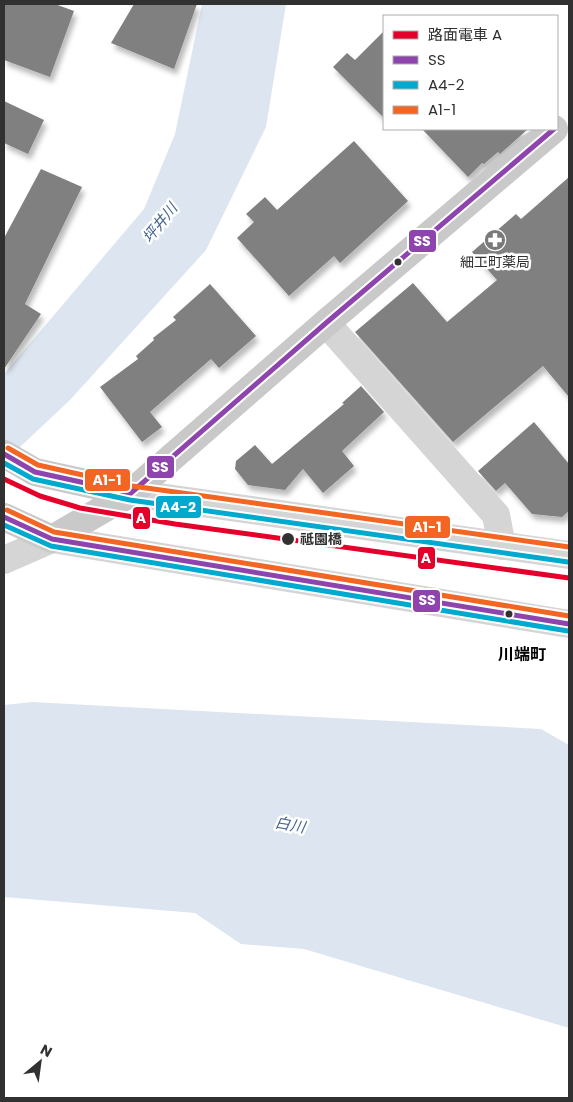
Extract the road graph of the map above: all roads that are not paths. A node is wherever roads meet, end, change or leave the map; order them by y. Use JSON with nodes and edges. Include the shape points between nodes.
{"nodes":[{"id":1,"x":569,"y":116,"type":"edge"},
{"id":2,"x":558,"y":125,"type":"edge"},
{"id":3,"x":553,"y":130,"type":"edge"},
{"id":4,"x":326,"y":323,"type":"junction"},
{"id":5,"x":4,"y":454,"type":"edge"},
{"id":6,"x":131,"y":493,"type":"junction"},
{"id":7,"x":10,"y":520,"type":"edge"},
{"id":8,"x":52,"y":538,"type":"junction"},
{"id":9,"x":502,"y":546,"type":"junction"},
{"id":10,"x":569,"y":555,"type":"edge"},
{"id":11,"x":4,"y":560,"type":"edge"},
{"id":12,"x":569,"y":624,"type":"edge"}],
"edges":[{"from":1,"to":2,"type":"main road"},
{"from":3,"to":4,"type":"main road"},
{"from":4,"to":6,"type":"main road"},
{"from":4,"to":9,"type":"street","via":[[496,516]]},
{"from":5,"to":6,"type":"main road","via":[[35,472]]},
{"from":6,"to":8,"type":"main road"},
{"from":6,"to":9,"type":"street"},
{"from":7,"to":8,"type":"main road"},
{"from":8,"to":11,"type":"street"},
{"from":8,"to":12,"type":"street"},
{"from":9,"to":10,"type":"street"}]}
